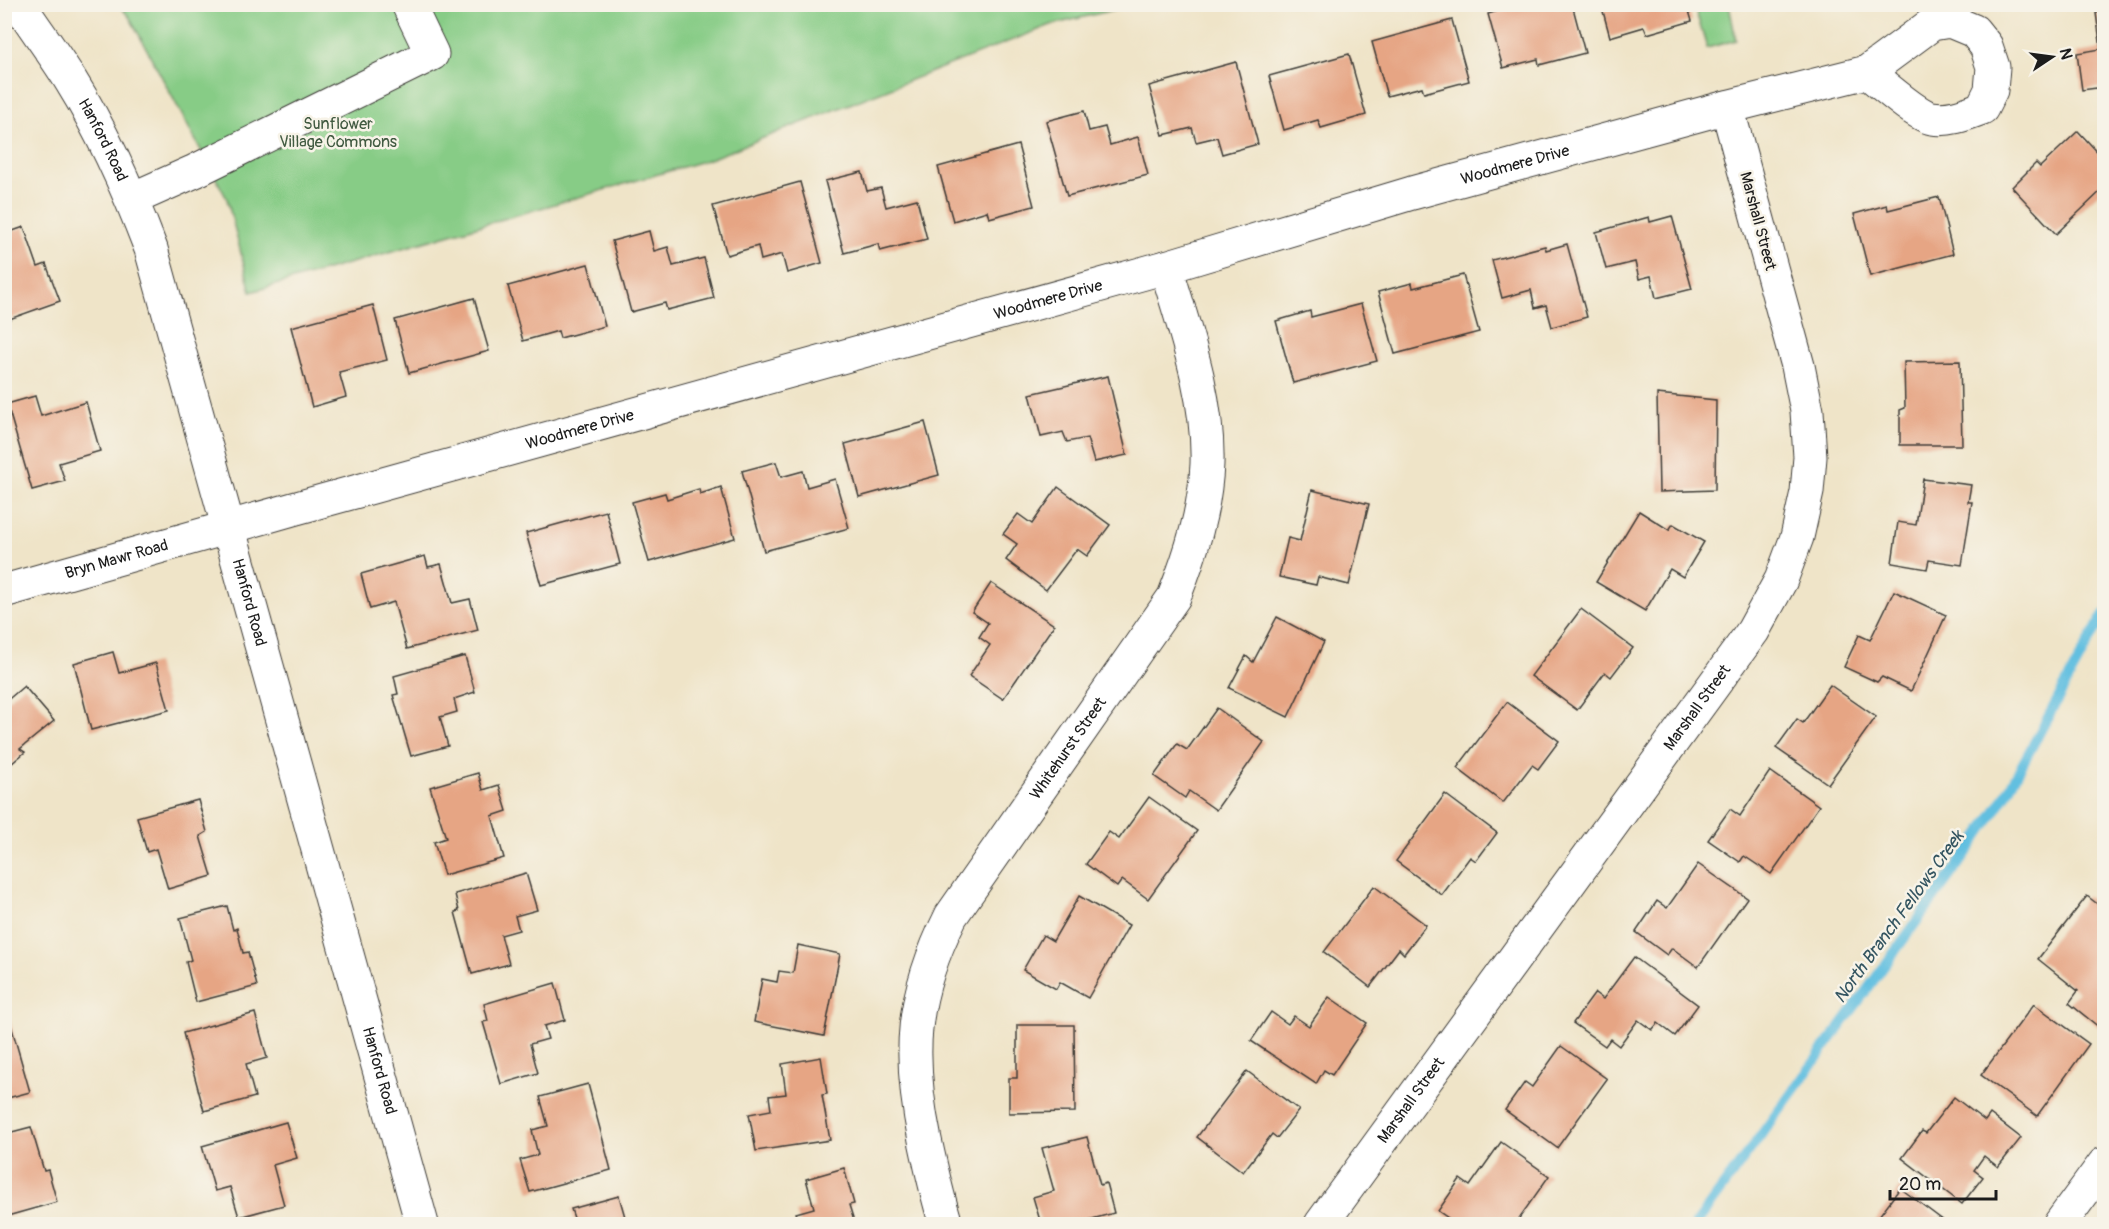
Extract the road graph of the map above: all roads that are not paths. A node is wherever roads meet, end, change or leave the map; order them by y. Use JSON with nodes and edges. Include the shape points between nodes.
{"nodes":[{"id":1,"x":19,"y":4,"type":"edge"},
{"id":2,"x":408,"y":4,"type":"edge"},
{"id":3,"x":1867,"y":72,"type":"dead end"},
{"id":4,"x":1727,"y":107,"type":"junction"},
{"id":5,"x":132,"y":199,"type":"junction"},
{"id":6,"x":1166,"y":267,"type":"junction"},
{"id":7,"x":229,"y":527,"type":"junction"},
{"id":8,"x":4,"y":591,"type":"edge"},
{"id":9,"x":2104,"y":1164,"type":"edge"},
{"id":10,"x":422,"y":1224,"type":"edge"},
{"id":11,"x":946,"y":1224,"type":"edge"},
{"id":12,"x":1321,"y":1224,"type":"edge"},
{"id":13,"x":2060,"y":1224,"type":"edge"}],
"edges":[{"from":1,"to":5,"type":"street","name":"Hanford Road","via":[[72,82]]},
{"from":2,"to":5,"type":"street","via":[[432,54]]},
{"from":3,"to":4,"type":"street","name":"Woodmere Drive"},
{"from":4,"to":6,"type":"street","name":"Woodmere Drive","via":[[1412,193]]},
{"from":4,"to":12,"type":"street","name":"Marshall Street","via":[[1807,411],[1807,492],[1793,548],[1781,580],[1753,631]]},
{"from":5,"to":7,"type":"street","name":"Hanford Road","via":[[151,249]]},
{"from":6,"to":7,"type":"street","name":"Woodmere Drive"},
{"from":6,"to":11,"type":"street","name":"Whitehurst Street","via":[[1196,371],[1206,429],[1204,500],[1190,557],[1174,597],[951,916],[936,946],[922,988],[913,1054],[916,1097],[935,1191]]},
{"from":7,"to":8,"type":"street","name":"Bryn Mawr Road"},
{"from":7,"to":10,"type":"street","name":"Hanford Road"},
{"from":9,"to":13,"type":"street"}]}
